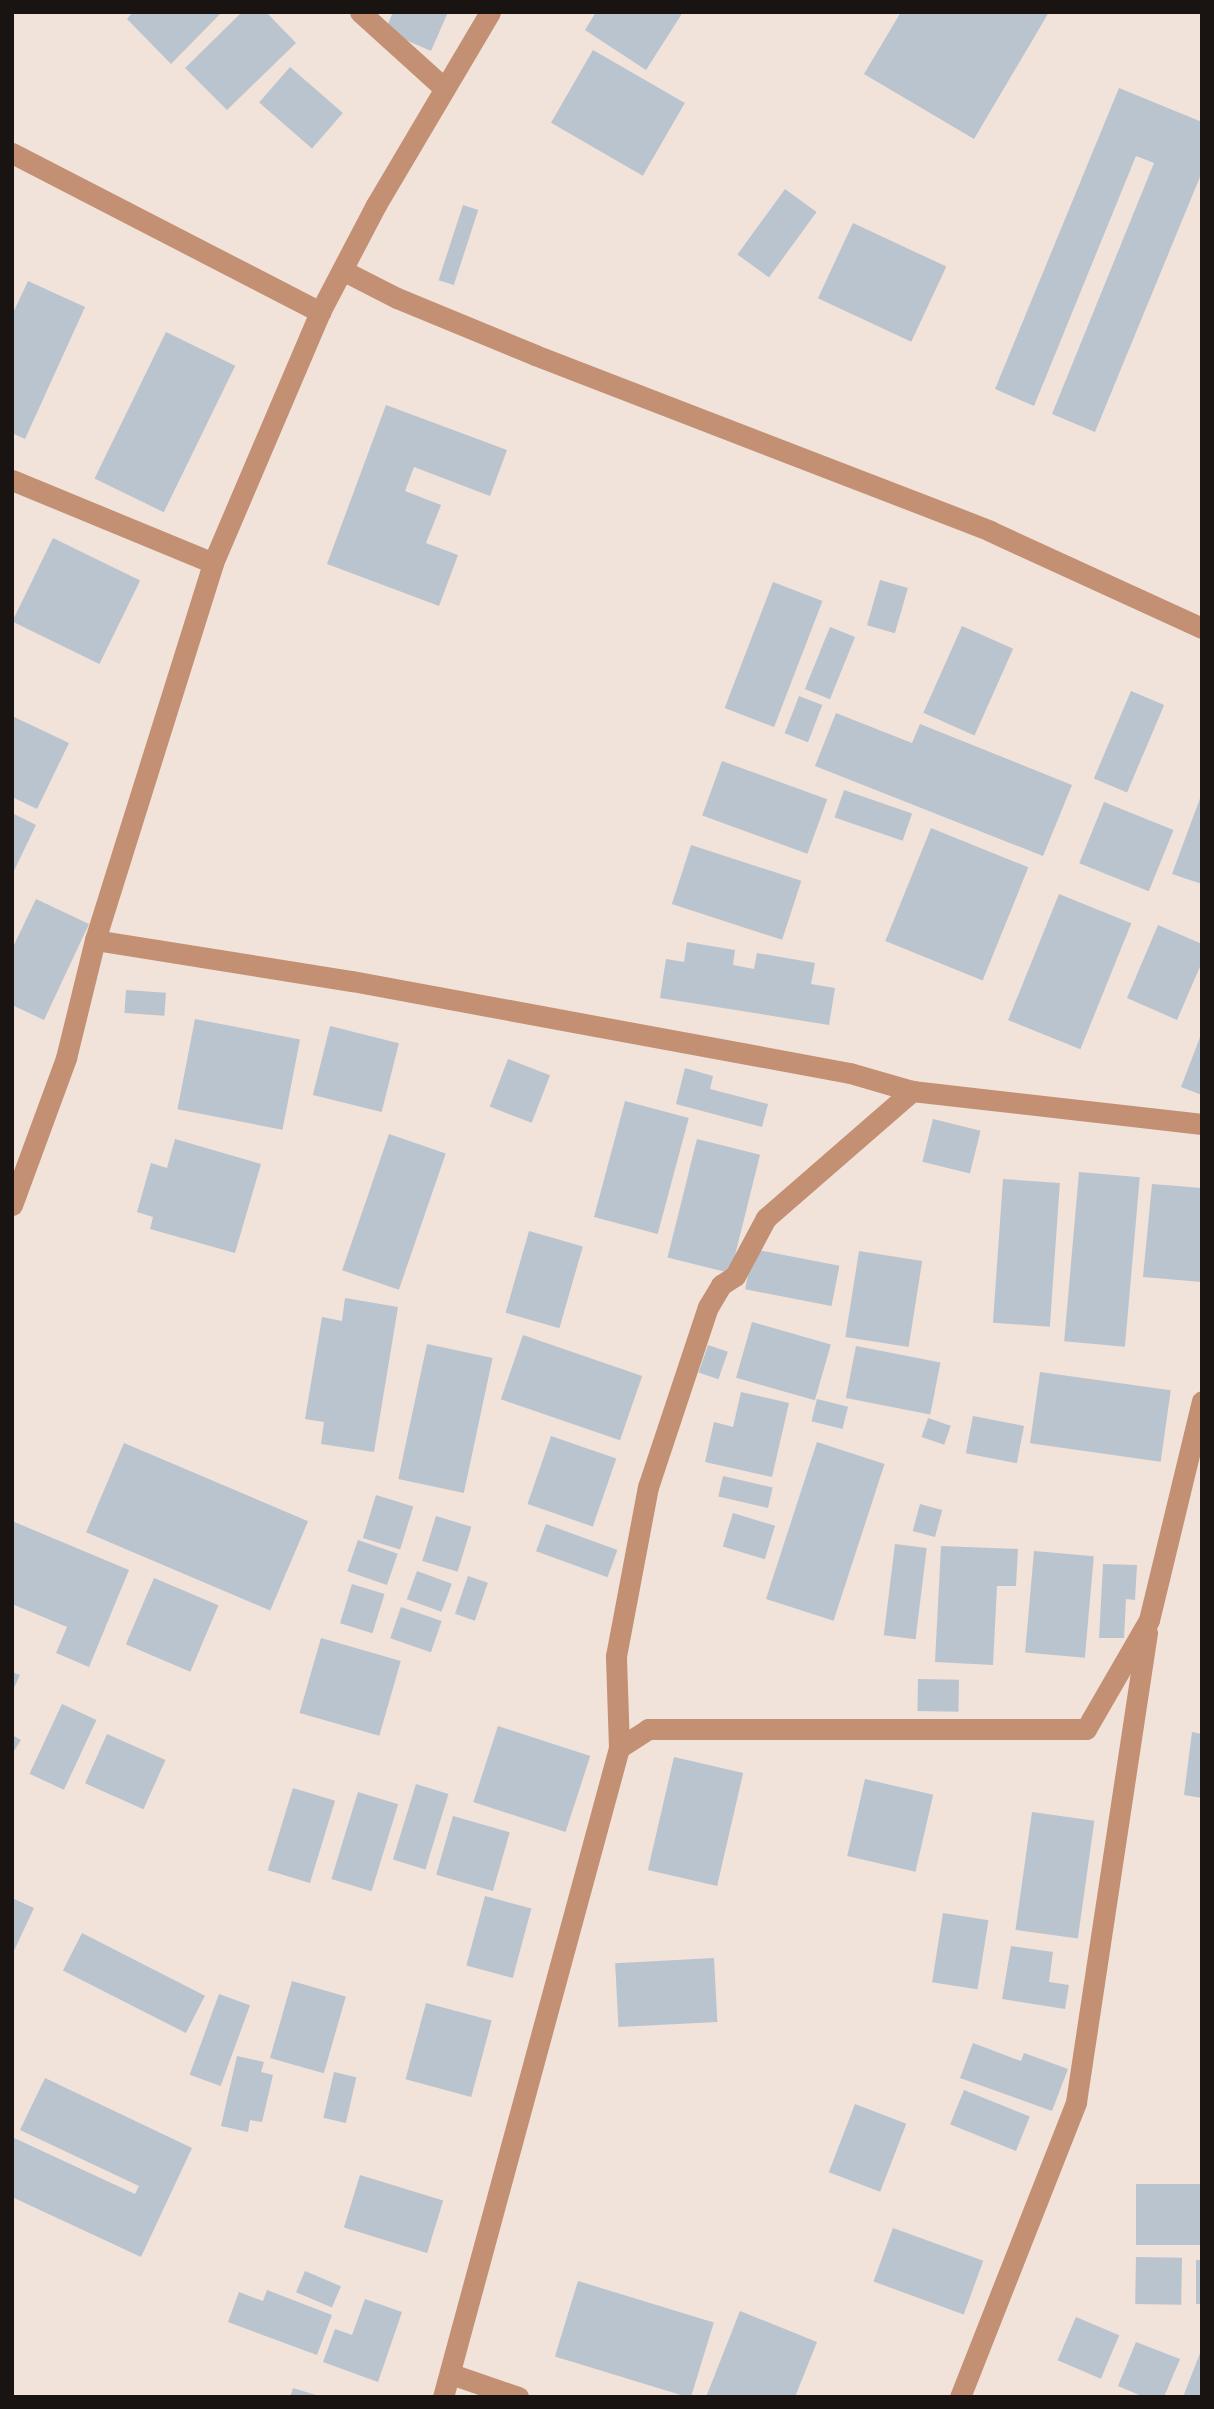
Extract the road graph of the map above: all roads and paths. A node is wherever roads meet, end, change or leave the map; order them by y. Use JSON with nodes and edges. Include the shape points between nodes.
{"nodes":[{"id":1,"x":360,"y":12,"type":"edge"},
{"id":2,"x":490,"y":12,"type":"edge"},
{"id":3,"x":443,"y":87,"type":"junction"},
{"id":4,"x":12,"y":153,"type":"edge"},
{"id":5,"x":344,"y":271,"type":"junction"},
{"id":6,"x":320,"y":312,"type":"junction"},
{"id":7,"x":12,"y":481,"type":"edge"},
{"id":8,"x":212,"y":563,"type":"junction"},
{"id":9,"x":1202,"y":628,"type":"edge"},
{"id":10,"x":95,"y":940,"type":"junction"},
{"id":11,"x":912,"y":1091,"type":"junction"},
{"id":12,"x":1202,"y":1124,"type":"edge"},
{"id":13,"x":20,"y":1164,"type":"edge"},
{"id":14,"x":12,"y":1205,"type":"edge"},
{"id":15,"x":1202,"y":1401,"type":"edge"},
{"id":16,"x":1149,"y":1620,"type":"junction"},
{"id":17,"x":619,"y":1748,"type":"junction"},
{"id":18,"x":451,"y":2374,"type":"junction"},
{"id":19,"x":443,"y":2397,"type":"edge"},
{"id":20,"x":518,"y":2397,"type":"edge"},
{"id":21,"x":960,"y":2397,"type":"edge"}],
"edges":[{"from":1,"to":3,"type":"street"},
{"from":2,"to":3,"type":"street"},
{"from":3,"to":5,"type":"street"},
{"from":4,"to":6,"type":"street"},
{"from":5,"to":6,"type":"street"},
{"from":5,"to":9,"type":"street","via":[[535,355],[990,531]]},
{"from":6,"to":8,"type":"street"},
{"from":7,"to":8,"type":"street"},
{"from":8,"to":10,"type":"street"},
{"from":10,"to":11,"type":"street","via":[[352,981],[836,1070]]},
{"from":10,"to":13,"type":"street","via":[[66,1058]]},
{"from":11,"to":12,"type":"street"},
{"from":11,"to":17,"type":"street","via":[[766,1218],[735,1276],[721,1285],[708,1307],[648,1488],[617,1656]]},
{"from":13,"to":14,"type":"street"},
{"from":15,"to":16,"type":"street"},
{"from":16,"to":17,"type":"street","via":[[1086,1729],[648,1729]]},
{"from":16,"to":21,"type":"street","via":[[1076,2102]]},
{"from":17,"to":18,"type":"street"},
{"from":18,"to":19,"type":"street"},
{"from":18,"to":20,"type":"street"}]}
